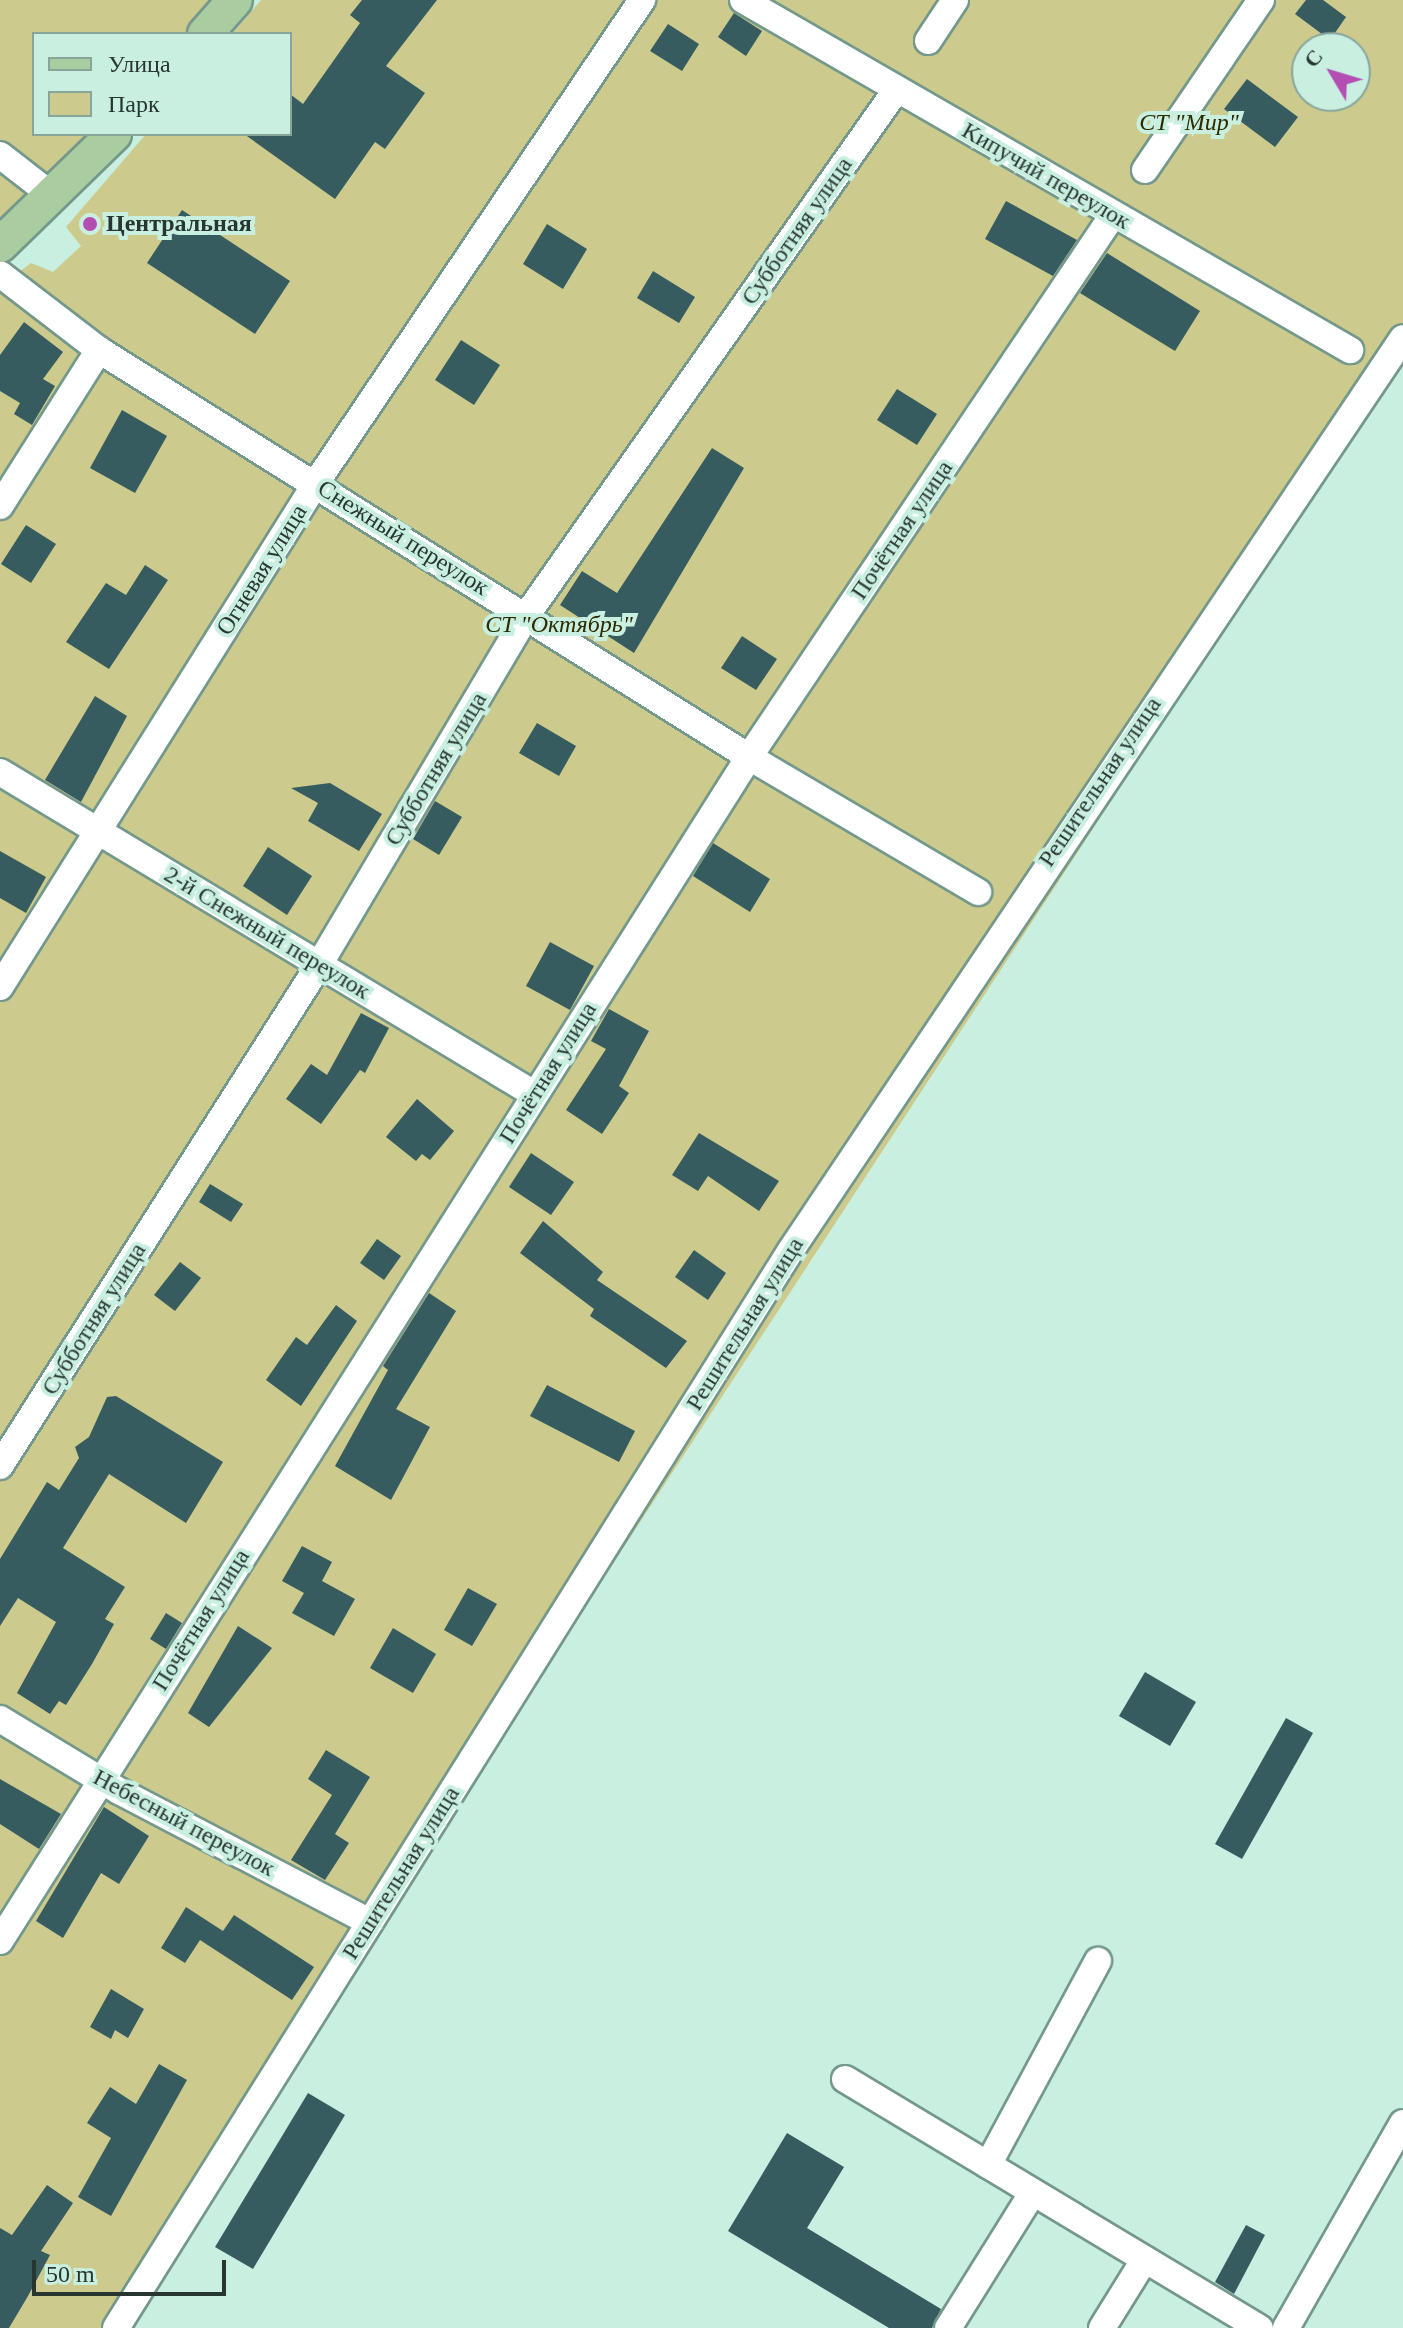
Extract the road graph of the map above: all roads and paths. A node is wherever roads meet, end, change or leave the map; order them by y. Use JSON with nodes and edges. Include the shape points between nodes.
{"nodes":[{"id":1,"x":235,"y":0,"type":"edge"},
{"id":2,"x":642,"y":0,"type":"edge"},
{"id":3,"x":743,"y":0,"type":"edge"},
{"id":4,"x":955,"y":0,"type":"edge"},
{"id":5,"x":1261,"y":0,"type":"edge"},
{"id":6,"x":207,"y":32,"type":"edge"},
{"id":7,"x":928,"y":41,"type":"dead end"},
{"id":8,"x":897,"y":89,"type":"junction"},
{"id":9,"x":112,"y":136,"type":"edge"},
{"id":10,"x":0,"y":155,"type":"edge"},
{"id":11,"x":1145,"y":170,"type":"dead end"},
{"id":12,"x":54,"y":197,"type":"junction"},
{"id":13,"x":1113,"y":215,"type":"junction"},
{"id":14,"x":0,"y":245,"type":"edge"},
{"id":15,"x":0,"y":274,"type":"edge"},
{"id":16,"x":1403,"y":338,"type":"edge"},
{"id":17,"x":99,"y":350,"type":"junction"},
{"id":18,"x":1350,"y":350,"type":"dead end"},
{"id":19,"x":316,"y":483,"type":"junction"},
{"id":20,"x":0,"y":506,"type":"edge"},
{"id":21,"x":526,"y":616,"type":"junction"},
{"id":22,"x":749,"y":757,"type":"junction"},
{"id":23,"x":0,"y":772,"type":"edge"},
{"id":24,"x":97,"y":832,"type":"junction"},
{"id":25,"x":978,"y":892,"type":"dead end"},
{"id":26,"x":319,"y":965,"type":"junction"},
{"id":27,"x":0,"y":987,"type":"edge"},
{"id":28,"x":534,"y":1094,"type":"junction"},
{"id":29,"x":0,"y":1466,"type":"edge"},
{"id":30,"x":0,"y":1719,"type":"edge"},
{"id":31,"x":100,"y":1779,"type":"junction"},
{"id":32,"x":370,"y":1922,"type":"junction"},
{"id":33,"x":0,"y":1941,"type":"edge"},
{"id":34,"x":1098,"y":1961,"type":"dead end"},
{"id":35,"x":845,"y":2079,"type":"dead end"},
{"id":36,"x":1403,"y":2123,"type":"edge"},
{"id":37,"x":988,"y":2165,"type":"junction"},
{"id":38,"x":1033,"y":2192,"type":"junction"},
{"id":39,"x":1145,"y":2259,"type":"junction"},
{"id":40,"x":116,"y":2328,"type":"edge"},
{"id":41,"x":948,"y":2328,"type":"edge"},
{"id":42,"x":1102,"y":2328,"type":"edge"},
{"id":43,"x":1260,"y":2328,"type":"edge"},
{"id":44,"x":1286,"y":2328,"type":"edge"}],
"edges":[{"from":1,"to":6,"type":"main road"},
{"from":2,"to":19,"type":"street","name":"Огневая улица"},
{"from":3,"to":8,"type":"street","name":"Кипучий переулок"},
{"from":4,"to":7,"type":"street"},
{"from":5,"to":11,"type":"street"},
{"from":8,"to":13,"type":"street","name":"Кипучий переулок"},
{"from":8,"to":21,"type":"street","name":"Субботняя улица"},
{"from":9,"to":12,"type":"main road"},
{"from":10,"to":12,"type":"street"},
{"from":12,"to":14,"type":"main road"},
{"from":13,"to":18,"type":"street","name":"Кипучий переулок"},
{"from":13,"to":22,"type":"street","name":"Почётная улица"},
{"from":15,"to":17,"type":"street","name":"Снежный переулок"},
{"from":16,"to":32,"type":"street","name":"Решительная улица","via":[[799,1237]]},
{"from":17,"to":19,"type":"street","name":"Снежный переулок"},
{"from":17,"to":20,"type":"street"},
{"from":19,"to":21,"type":"street","name":"Снежный переулок"},
{"from":19,"to":24,"type":"street","name":"Огневая улица"},
{"from":21,"to":22,"type":"street","name":"Снежный переулок"},
{"from":21,"to":26,"type":"street","name":"Субботняя улица"},
{"from":22,"to":25,"type":"street","name":"Снежный переулок"},
{"from":22,"to":28,"type":"street","name":"Почётная улица"},
{"from":23,"to":24,"type":"street","name":"2-й Снежный переулок"},
{"from":24,"to":26,"type":"street","name":"2-й Снежный переулок"},
{"from":24,"to":27,"type":"street","name":"Огневая улица"},
{"from":26,"to":28,"type":"street","name":"2-й Снежный переулок"},
{"from":26,"to":29,"type":"street","name":"Субботняя улица"},
{"from":28,"to":31,"type":"street","name":"Почётная улица"},
{"from":30,"to":31,"type":"street","name":"Небесный переулок"},
{"from":31,"to":32,"type":"street","name":"Небесный переулок"},
{"from":31,"to":33,"type":"street","name":"Почётная улица"},
{"from":32,"to":40,"type":"street","name":"Решительная улица"},
{"from":34,"to":37,"type":"street"},
{"from":35,"to":37,"type":"street"},
{"from":36,"to":44,"type":"street"},
{"from":37,"to":38,"type":"street"},
{"from":38,"to":39,"type":"street"},
{"from":38,"to":41,"type":"street"},
{"from":39,"to":42,"type":"street"},
{"from":39,"to":43,"type":"street"}]}
